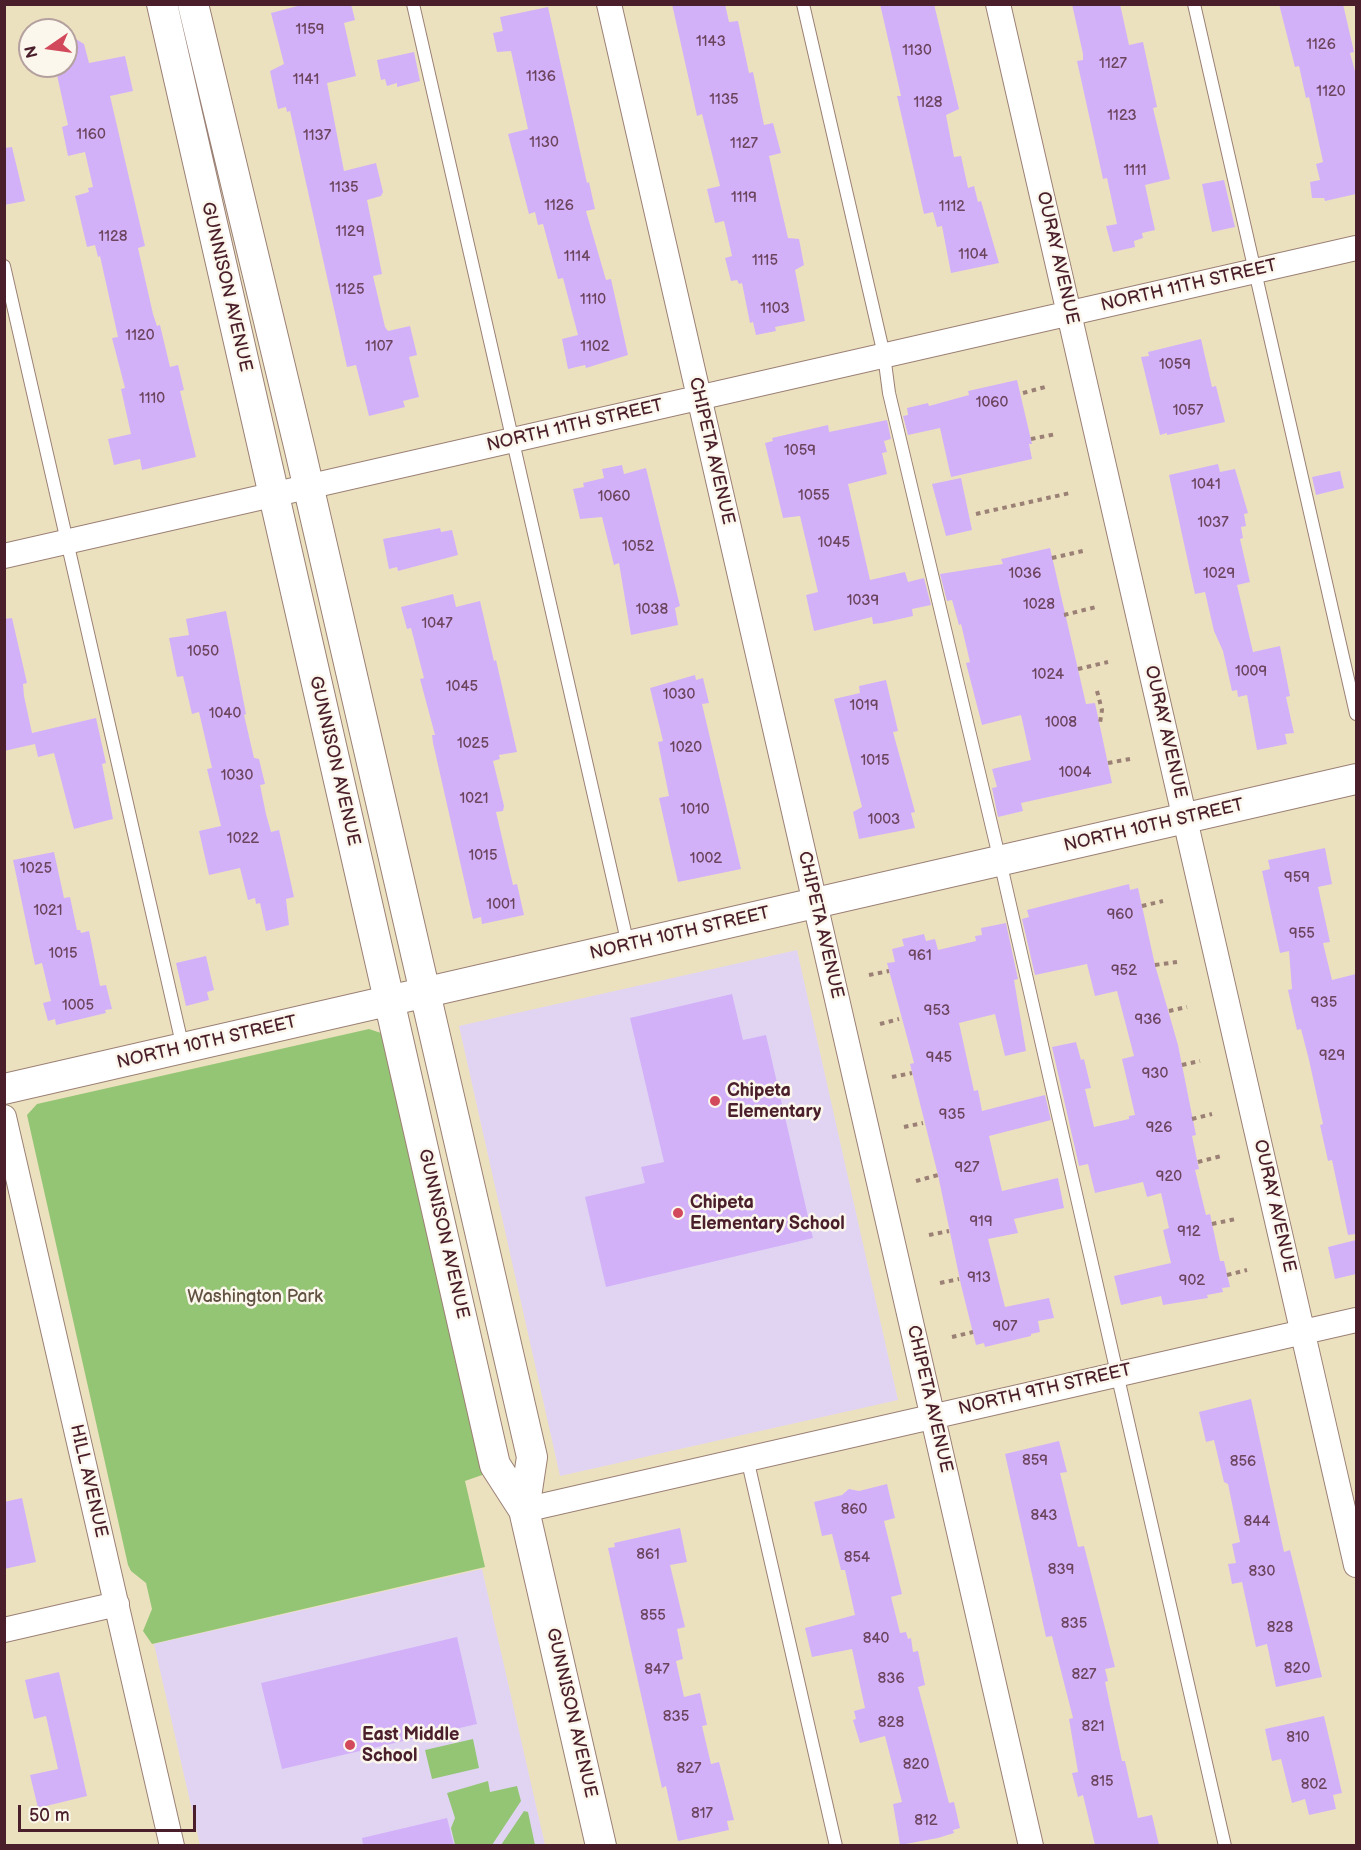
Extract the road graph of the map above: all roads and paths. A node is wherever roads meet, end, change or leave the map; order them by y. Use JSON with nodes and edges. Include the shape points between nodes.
{"nodes":[{"id":1,"x":162,"y":4,"type":"edge"},
{"id":2,"x":193,"y":4,"type":"edge"},
{"id":3,"x":413,"y":4,"type":"edge"},
{"id":4,"x":609,"y":4,"type":"edge"},
{"id":5,"x":803,"y":4,"type":"edge"},
{"id":6,"x":998,"y":4,"type":"edge"},
{"id":7,"x":1194,"y":4,"type":"edge"},
{"id":8,"x":1356,"y":248,"type":"edge"},
{"id":9,"x":4,"y":266,"type":"edge"},
{"id":10,"x":1255,"y":271,"type":"junction"},
{"id":11,"x":1069,"y":313,"type":"junction"},
{"id":12,"x":884,"y":355,"type":"junction"},
{"id":13,"x":1046,"y":387,"type":"dead end"},
{"id":14,"x":1023,"y":393,"type":"dead end"},
{"id":15,"x":699,"y":398,"type":"junction"},
{"id":16,"x":1056,"y":434,"type":"dead end"},
{"id":17,"x":1031,"y":439,"type":"dead end"},
{"id":18,"x":513,"y":440,"type":"junction"},
{"id":19,"x":309,"y":486,"type":"junction"},
{"id":20,"x":1070,"y":493,"type":"dead end"},
{"id":21,"x":273,"y":494,"type":"junction"},
{"id":22,"x":976,"y":514,"type":"dead end"},
{"id":23,"x":67,"y":541,"type":"junction"},
{"id":24,"x":1083,"y":551,"type":"dead end"},
{"id":25,"x":4,"y":556,"type":"edge"},
{"id":26,"x":1052,"y":558,"type":"dead end"},
{"id":27,"x":1096,"y":607,"type":"dead end"},
{"id":28,"x":1064,"y":615,"type":"dead end"},
{"id":29,"x":1108,"y":662,"type":"dead end"},
{"id":30,"x":1078,"y":669,"type":"dead end"},
{"id":31,"x":1097,"y":691,"type":"dead end"},
{"id":32,"x":1356,"y":714,"type":"edge"},
{"id":33,"x":1100,"y":723,"type":"dead end"},
{"id":34,"x":1130,"y":759,"type":"dead end"},
{"id":35,"x":1108,"y":763,"type":"dead end"},
{"id":36,"x":1356,"y":779,"type":"edge"},
{"id":37,"x":1185,"y":818,"type":"junction"},
{"id":38,"x":1000,"y":861,"type":"junction"},
{"id":39,"x":1163,"y":901,"type":"dead end"},
{"id":40,"x":815,"y":903,"type":"junction"},
{"id":41,"x":1142,"y":906,"type":"dead end"},
{"id":42,"x":628,"y":946,"type":"junction"},
{"id":43,"x":1177,"y":962,"type":"dead end"},
{"id":44,"x":1155,"y":965,"type":"dead end"},
{"id":45,"x":889,"y":971,"type":"dead end"},
{"id":46,"x":869,"y":975,"type":"dead end"},
{"id":47,"x":425,"y":993,"type":"junction"},
{"id":48,"x":389,"y":1001,"type":"junction"},
{"id":49,"x":1187,"y":1006,"type":"dead end"},
{"id":50,"x":1169,"y":1011,"type":"dead end"},
{"id":51,"x":899,"y":1019,"type":"dead end"},
{"id":52,"x":880,"y":1024,"type":"dead end"},
{"id":53,"x":183,"y":1048,"type":"junction"},
{"id":54,"x":1200,"y":1061,"type":"dead end"},
{"id":55,"x":1182,"y":1065,"type":"dead end"},
{"id":56,"x":912,"y":1073,"type":"dead end"},
{"id":57,"x":892,"y":1077,"type":"dead end"},
{"id":58,"x":4,"y":1089,"type":"edge"},
{"id":59,"x":1212,"y":1114,"type":"dead end"},
{"id":60,"x":4,"y":1117,"type":"edge"},
{"id":61,"x":1192,"y":1119,"type":"dead end"},
{"id":62,"x":923,"y":1123,"type":"dead end"},
{"id":63,"x":904,"y":1127,"type":"dead end"},
{"id":64,"x":1221,"y":1156,"type":"dead end"},
{"id":65,"x":1198,"y":1162,"type":"dead end"},
{"id":66,"x":938,"y":1175,"type":"dead end"},
{"id":67,"x":916,"y":1181,"type":"dead end"},
{"id":68,"x":1236,"y":1219,"type":"dead end"},
{"id":69,"x":1212,"y":1224,"type":"dead end"},
{"id":70,"x":949,"y":1231,"type":"dead end"},
{"id":71,"x":929,"y":1235,"type":"dead end"},
{"id":72,"x":1248,"y":1270,"type":"dead end"},
{"id":73,"x":1227,"y":1275,"type":"dead end"},
{"id":74,"x":959,"y":1280,"type":"dead end"},
{"id":75,"x":940,"y":1283,"type":"dead end"},
{"id":76,"x":1356,"y":1320,"type":"edge"},
{"id":77,"x":973,"y":1332,"type":"dead end"},
{"id":78,"x":1303,"y":1332,"type":"junction"},
{"id":79,"x":952,"y":1336,"type":"dead end"},
{"id":80,"x":1119,"y":1374,"type":"junction"},
{"id":81,"x":932,"y":1416,"type":"junction"},
{"id":82,"x":747,"y":1458,"type":"junction"},
{"id":83,"x":524,"y":1510,"type":"junction"},
{"id":84,"x":1356,"y":1565,"type":"edge"},
{"id":85,"x":117,"y":1604,"type":"junction"},
{"id":86,"x":4,"y":1630,"type":"edge"},
{"id":87,"x":172,"y":1845,"type":"edge"},
{"id":88,"x":601,"y":1845,"type":"edge"},
{"id":89,"x":836,"y":1845,"type":"edge"},
{"id":90,"x":1031,"y":1845,"type":"edge"},
{"id":91,"x":1225,"y":1845,"type":"edge"}],
"edges":[{"from":1,"to":21,"type":"street","name":"GUNNISON AVENUE"},
{"from":2,"to":19,"type":"street","name":"GUNNISON AVENUE"},
{"from":3,"to":18,"type":"lane"},
{"from":4,"to":15,"type":"street","name":"CHIPETA AVENUE"},
{"from":5,"to":12,"type":"lane"},
{"from":6,"to":11,"type":"street","name":"OURAY AVENUE"},
{"from":7,"to":10,"type":"lane"},
{"from":8,"to":10,"type":"street","name":"NORTH 11TH STREET"},
{"from":9,"to":23,"type":"lane"},
{"from":10,"to":11,"type":"street","name":"NORTH 11TH STREET"},
{"from":10,"to":32,"type":"lane"},
{"from":11,"to":12,"type":"street","name":"NORTH 11TH STREET"},
{"from":11,"to":37,"type":"street","name":"OURAY AVENUE"},
{"from":12,"to":15,"type":"street","name":"NORTH 11TH STREET"},
{"from":12,"to":38,"type":"lane"},
{"from":13,"to":14,"type":"path"},
{"from":15,"to":18,"type":"street","name":"NORTH 11TH STREET"},
{"from":15,"to":40,"type":"street","name":"CHIPETA AVENUE"},
{"from":16,"to":17,"type":"path"},
{"from":18,"to":19,"type":"street","name":"NORTH 11TH STREET"},
{"from":18,"to":42,"type":"lane"},
{"from":19,"to":21,"type":"street","name":"NORTH 11TH STREET"},
{"from":19,"to":47,"type":"street","name":"GUNNISON AVENUE"},
{"from":20,"to":22,"type":"path"},
{"from":21,"to":23,"type":"street","name":"NORTH 11TH STREET"},
{"from":21,"to":48,"type":"street","name":"GUNNISON AVENUE"},
{"from":23,"to":25,"type":"street","name":"NORTH 11TH STREET"},
{"from":23,"to":53,"type":"lane"},
{"from":24,"to":26,"type":"path"},
{"from":27,"to":28,"type":"path"},
{"from":29,"to":30,"type":"path"},
{"from":31,"to":33,"type":"path","via":[[1102,710]]},
{"from":34,"to":35,"type":"path"},
{"from":36,"to":37,"type":"street","name":"NORTH 10TH STREET"},
{"from":37,"to":38,"type":"street","name":"NORTH 10TH STREET"},
{"from":37,"to":78,"type":"street","name":"OURAY AVENUE"},
{"from":38,"to":40,"type":"street","name":"NORTH 10TH STREET"},
{"from":38,"to":80,"type":"lane"},
{"from":39,"to":41,"type":"path"},
{"from":40,"to":42,"type":"street","name":"NORTH 10TH STREET"},
{"from":40,"to":81,"type":"street","name":"CHIPETA AVENUE"},
{"from":42,"to":47,"type":"street","name":"NORTH 10TH STREET"},
{"from":43,"to":44,"type":"path"},
{"from":45,"to":46,"type":"path"},
{"from":47,"to":48,"type":"street","name":"NORTH 10TH STREET"},
{"from":47,"to":83,"type":"street","name":"GUNNISON AVENUE","via":[[532,1457]]},
{"from":48,"to":53,"type":"street","name":"NORTH 10TH STREET"},
{"from":48,"to":83,"type":"street","name":"GUNNISON AVENUE","via":[[495,1465]]},
{"from":49,"to":50,"type":"path"},
{"from":51,"to":52,"type":"path"},
{"from":53,"to":58,"type":"street","name":"NORTH 10TH STREET"},
{"from":54,"to":55,"type":"path"},
{"from":56,"to":57,"type":"path"},
{"from":59,"to":61,"type":"path"},
{"from":60,"to":85,"type":"street","name":"HILL AVENUE"},
{"from":62,"to":63,"type":"path"},
{"from":64,"to":65,"type":"path"},
{"from":66,"to":67,"type":"path"},
{"from":68,"to":69,"type":"path"},
{"from":70,"to":71,"type":"path"},
{"from":72,"to":73,"type":"path"},
{"from":74,"to":75,"type":"path"},
{"from":76,"to":78,"type":"street","name":"NORTH 9TH STREET"},
{"from":77,"to":79,"type":"path"},
{"from":78,"to":80,"type":"street","name":"NORTH 9TH STREET"},
{"from":78,"to":84,"type":"street","name":"OURAY AVENUE"},
{"from":80,"to":81,"type":"street","name":"NORTH 9TH STREET"},
{"from":80,"to":91,"type":"lane"},
{"from":81,"to":82,"type":"street","name":"NORTH 9TH STREET"},
{"from":81,"to":90,"type":"street","name":"CHIPETA AVENUE"},
{"from":82,"to":83,"type":"street","name":"NORTH 9TH STREET"},
{"from":82,"to":89,"type":"lane"},
{"from":83,"to":88,"type":"street","name":"GUNNISON AVENUE"},
{"from":85,"to":86,"type":"street"},
{"from":85,"to":87,"type":"street","name":"HILL AVENUE"}]}
